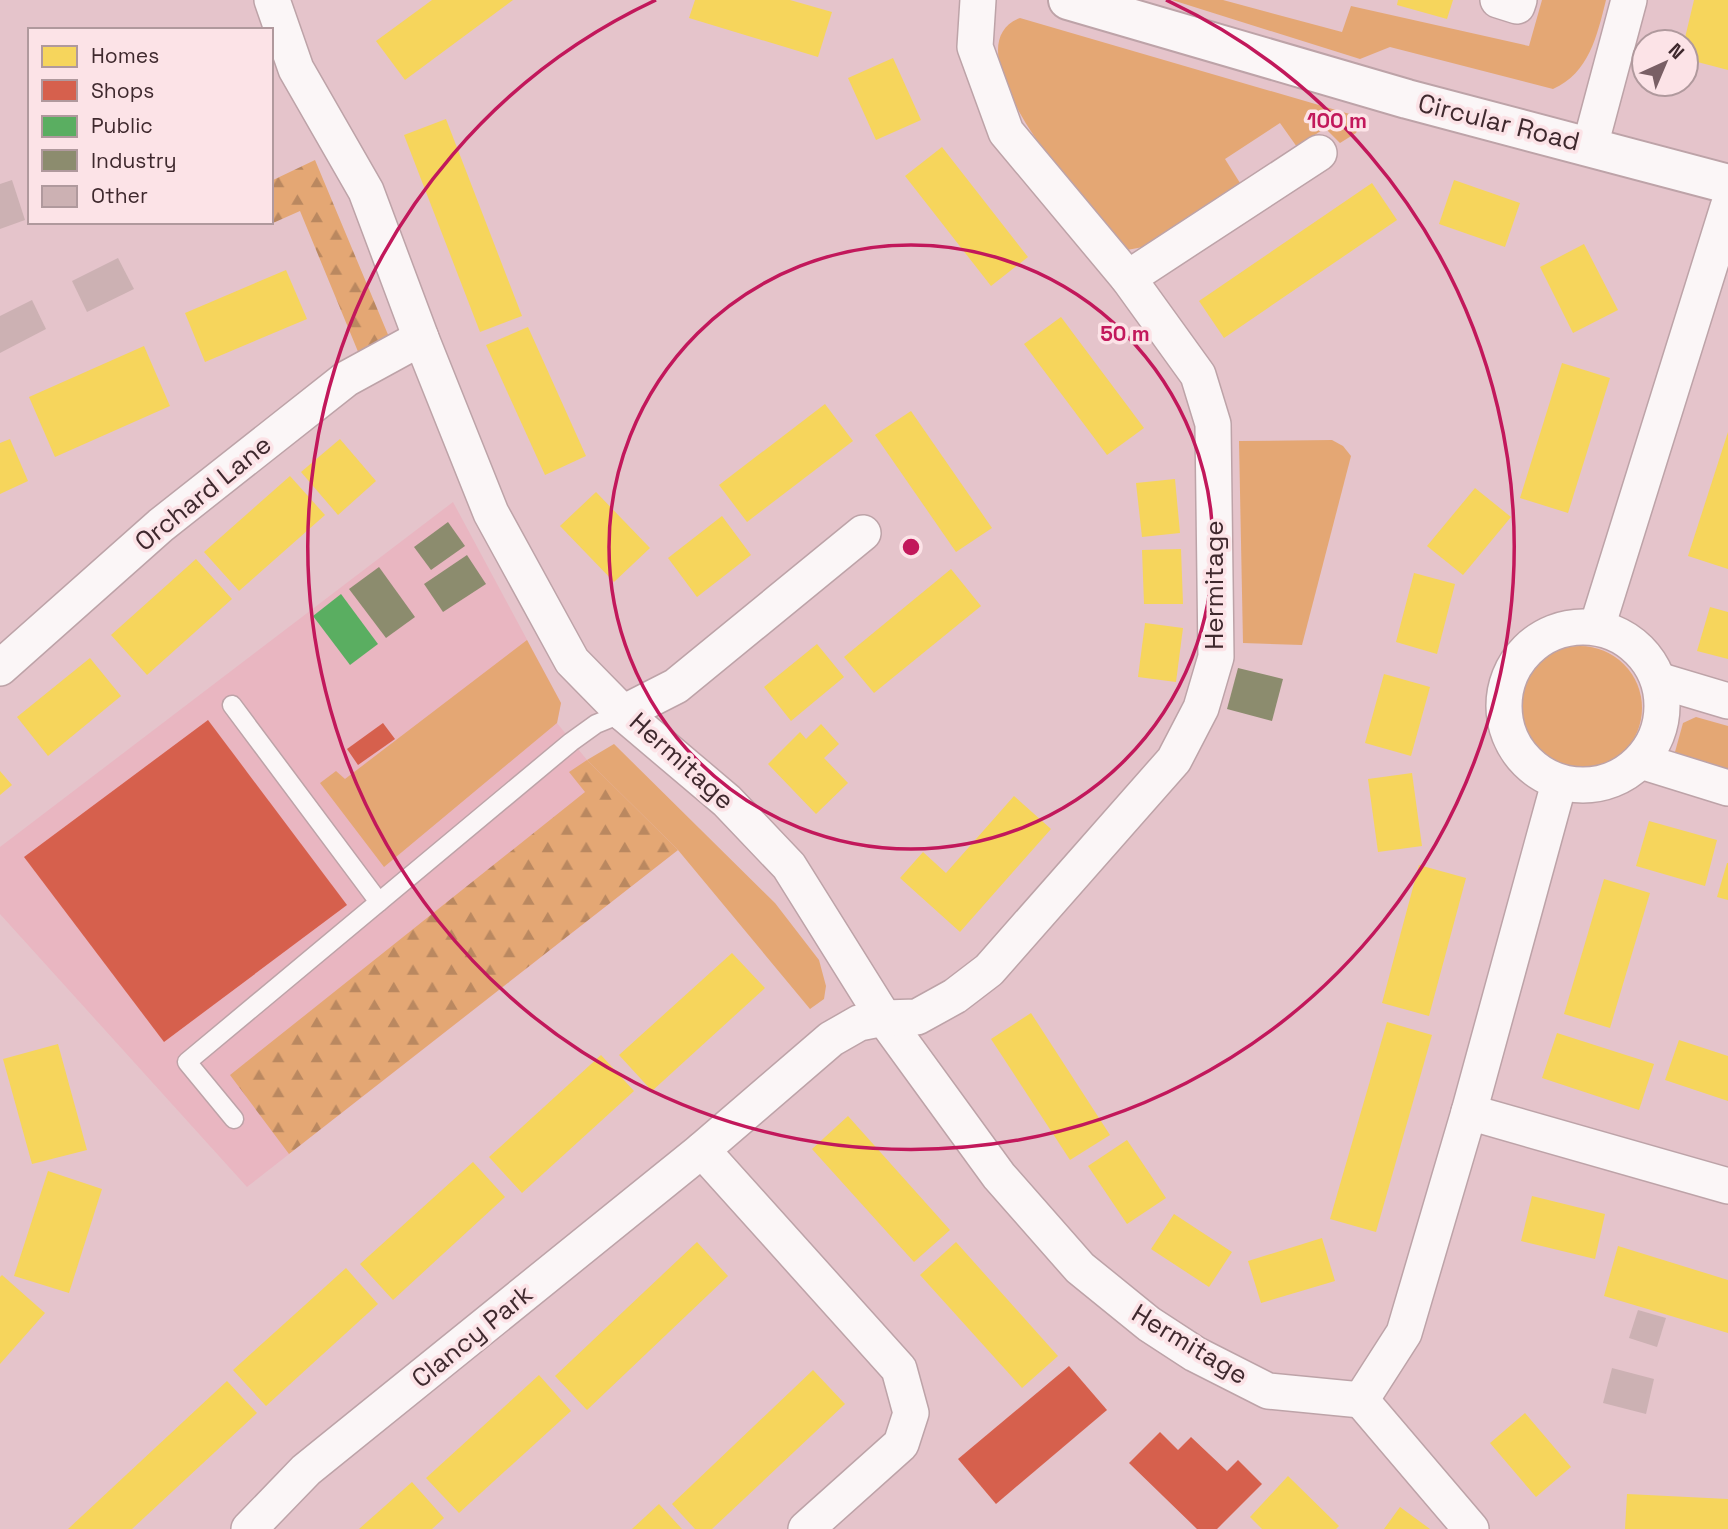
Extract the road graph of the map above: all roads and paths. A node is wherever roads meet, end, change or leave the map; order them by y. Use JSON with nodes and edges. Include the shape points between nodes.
{"nodes":[{"id":1,"x":272,"y":0,"type":"edge"},
{"id":2,"x":978,"y":0,"type":"edge"},
{"id":3,"x":1068,"y":0,"type":"edge"},
{"id":4,"x":1497,"y":0,"type":"edge"},
{"id":5,"x":1519,"y":0,"type":"edge"},
{"id":6,"x":1629,"y":0,"type":"edge"},
{"id":7,"x":1590,"y":146,"type":"junction"},
{"id":8,"x":1319,"y":153,"type":"dead end"},
{"id":9,"x":1728,"y":184,"type":"edge"},
{"id":10,"x":1728,"y":207,"type":"edge"},
{"id":11,"x":1128,"y":278,"type":"junction"},
{"id":12,"x":421,"y":338,"type":"junction"},
{"id":13,"x":863,"y":533,"type":"dead end"},
{"id":14,"x":1597,"y":627,"type":"junction"},
{"id":15,"x":0,"y":668,"type":"edge"},
{"id":16,"x":1661,"y":681,"type":"junction"},
{"id":17,"x":1728,"y":701,"type":"edge"},
{"id":18,"x":232,"y":705,"type":"dead end"},
{"id":19,"x":623,"y":713,"type":"junction"},
{"id":20,"x":1640,"y":761,"type":"junction"},
{"id":21,"x":1559,"y":783,"type":"junction"},
{"id":22,"x":1728,"y":788,"type":"edge"},
{"id":23,"x":379,"y":902,"type":"junction"},
{"id":24,"x":884,"y":1018,"type":"junction"},
{"id":25,"x":1469,"y":1112,"type":"junction"},
{"id":26,"x":234,"y":1119,"type":"dead end"},
{"id":27,"x":702,"y":1150,"type":"junction"},
{"id":28,"x":1728,"y":1186,"type":"edge"},
{"id":29,"x":1361,"y":1400,"type":"junction"},
{"id":30,"x":249,"y":1529,"type":"edge"},
{"id":31,"x":806,"y":1529,"type":"edge"},
{"id":32,"x":1472,"y":1529,"type":"edge"}],
"edges":[{"from":1,"to":12,"type":"street","via":[[296,69],[366,191]]},
{"from":2,"to":11,"type":"street","name":"Hermitage","via":[[975,47],[1006,132]]},
{"from":3,"to":7,"type":"main road","name":"Circular Road","via":[[1313,73]]},
{"from":4,"to":5,"type":"street","via":[[1517,6]]},
{"from":6,"to":7,"type":"street"},
{"from":7,"to":9,"type":"main road","name":"Circular Road"},
{"from":8,"to":11,"type":"street"},
{"from":10,"to":14,"type":"street"},
{"from":11,"to":24,"type":"street","name":"Hermitage","via":[[1198,374],[1213,424],[1216,657],[1201,708],[1174,760],[989,970],[918,1017]]},
{"from":12,"to":15,"type":"street","name":"Orchard Lane","via":[[346,379],[161,525]]},
{"from":12,"to":19,"type":"street","via":[[503,536],[572,661]]},
{"from":13,"to":19,"type":"street","name":"Hermitage","via":[[676,686]]},
{"from":14,"to":16,"type":"street","via":[[1626,639]]},
{"from":14,"to":21,"type":"street","via":[[1556,630],[1525,649],[1502,687],[1509,739],[1530,767]]},
{"from":16,"to":17,"type":"street"},
{"from":16,"to":20,"type":"street","via":[[1662,715],[1654,742]]},
{"from":18,"to":23,"type":"lane"},
{"from":19,"to":23,"type":"lane","via":[[596,724],[571,742]]},
{"from":19,"to":24,"type":"street","name":"Hermitage","via":[[727,801],[789,866]]},
{"from":20,"to":21,"type":"street","via":[[1617,779],[1599,785]]},
{"from":20,"to":22,"type":"street"},
{"from":21,"to":25,"type":"street"},
{"from":23,"to":26,"type":"lane","via":[[187,1062]]},
{"from":24,"to":27,"type":"street","name":"Clancy Park","via":[[859,1023],[831,1039]]},
{"from":24,"to":29,"type":"street","name":"Hermitage","via":[[999,1176],[1080,1268],[1149,1324],[1195,1354],[1268,1391]]},
{"from":25,"to":28,"type":"street"},
{"from":25,"to":29,"type":"street","via":[[1404,1333]]},
{"from":27,"to":30,"type":"street","name":"Clancy Park","via":[[306,1470]]},
{"from":27,"to":31,"type":"street","via":[[899,1369],[911,1413],[901,1444]]},
{"from":29,"to":32,"type":"street"}]}
